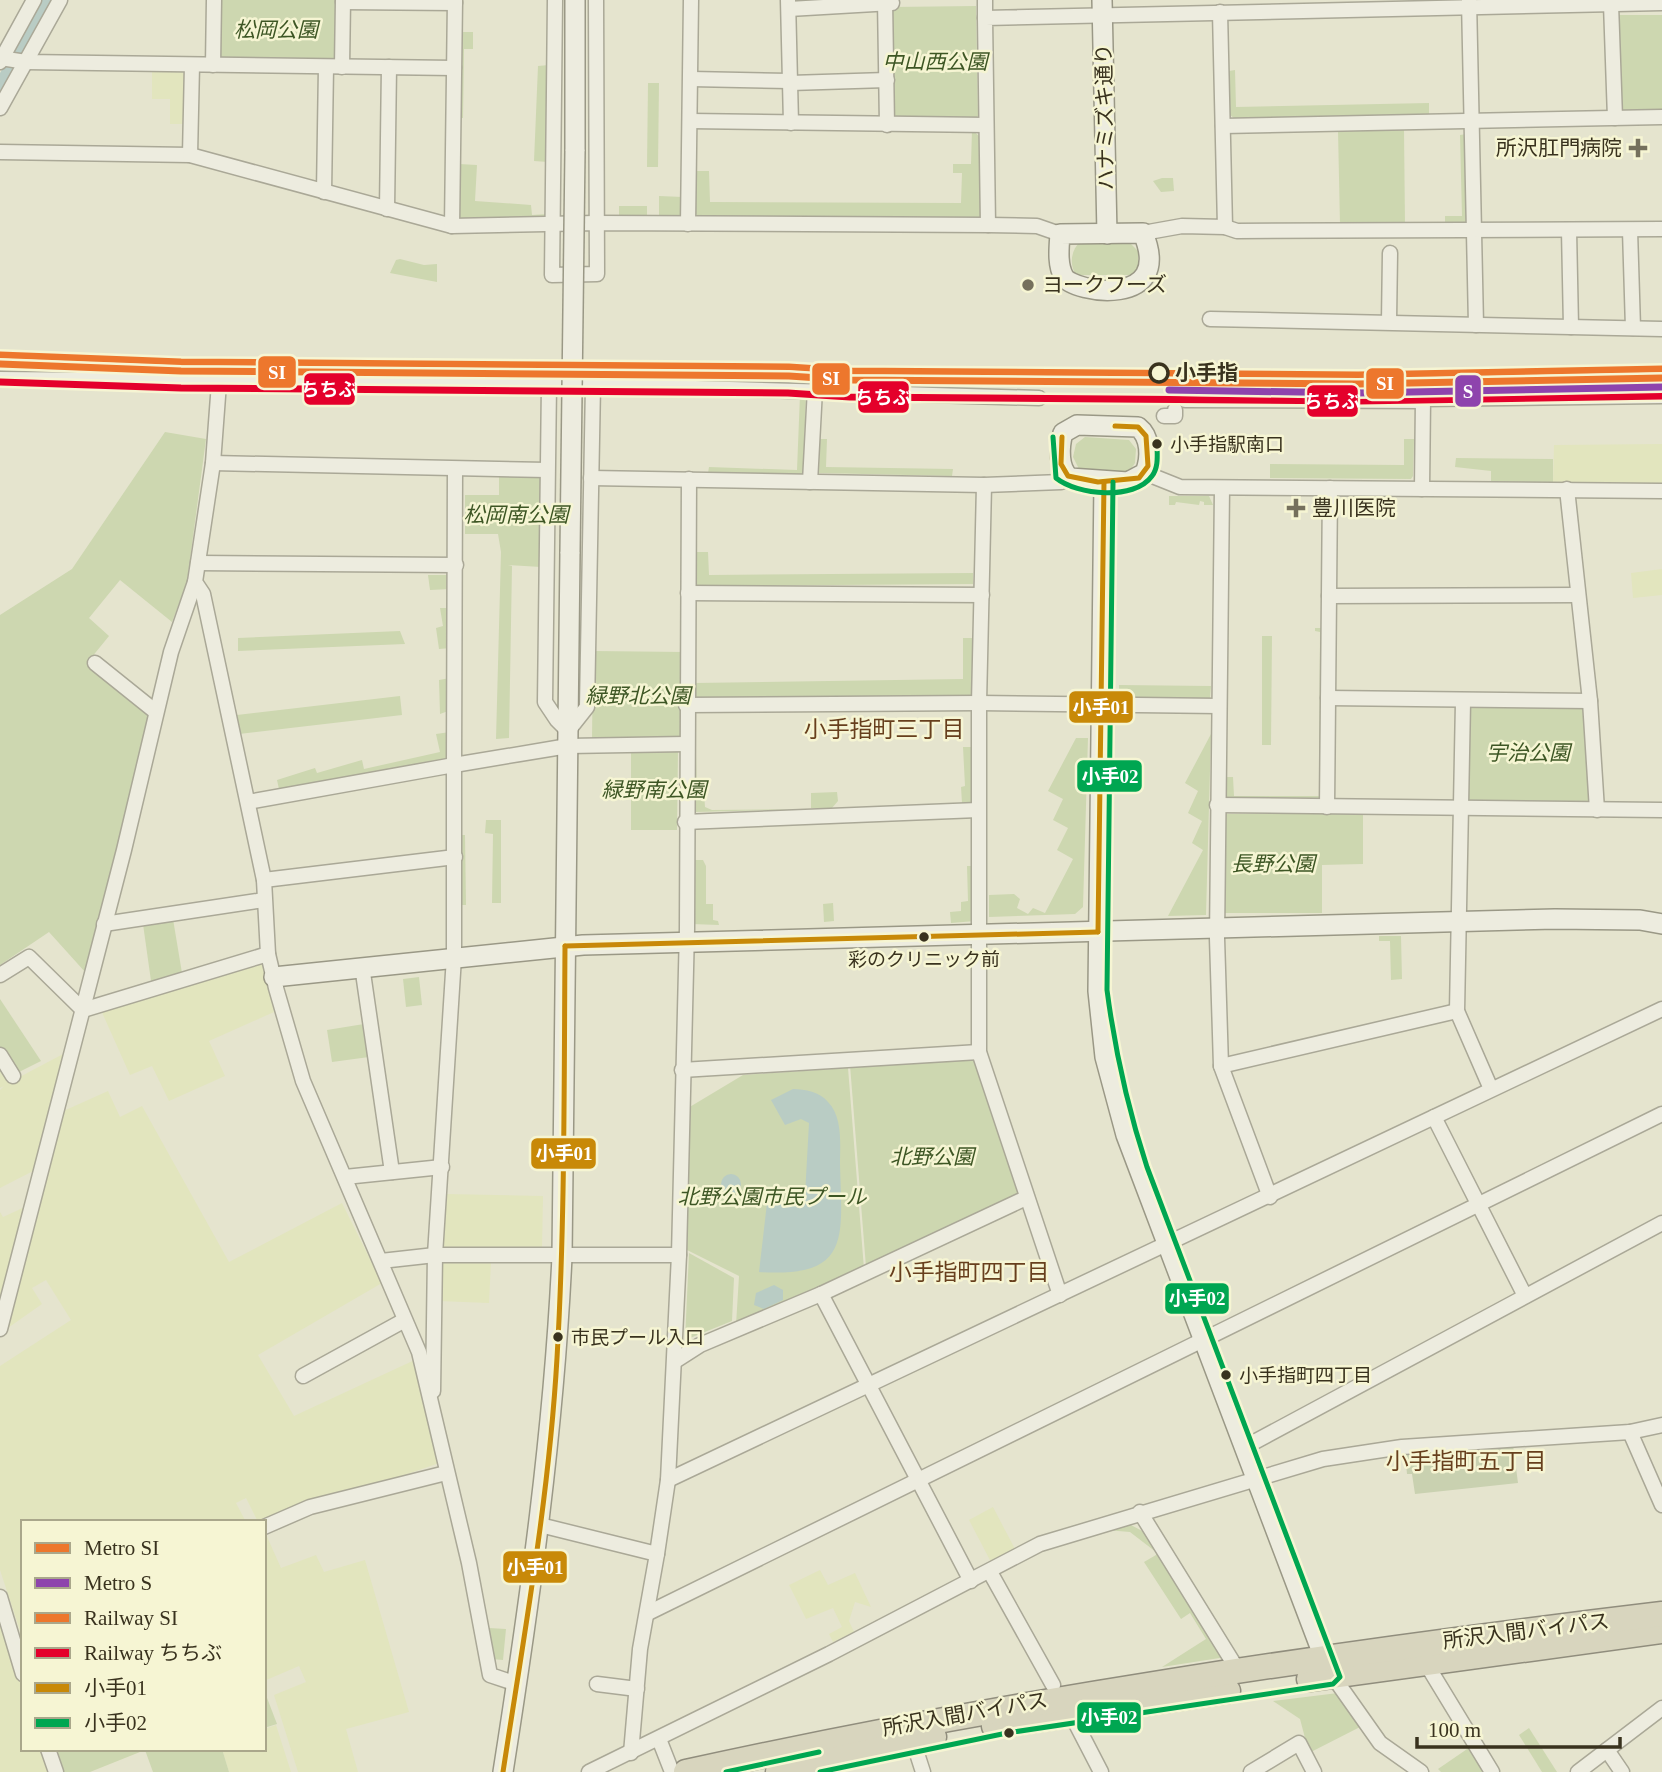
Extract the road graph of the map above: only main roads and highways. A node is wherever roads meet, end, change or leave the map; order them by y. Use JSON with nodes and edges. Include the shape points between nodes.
{"nodes":[{"id":1,"x":1662,"y":1614,"type":"edge"},
{"id":2,"x":1662,"y":1631,"type":"edge"},
{"id":3,"x":1328,"y":1668,"type":"junction"},
{"id":4,"x":686,"y":1772,"type":"edge"},
{"id":5,"x":778,"y":1772,"type":"edge"}],
"edges":[{"from":1,"to":3,"type":"highway","name":"所沢入間バイパス"},
{"from":2,"to":3,"type":"highway","name":"所沢入間バイパス","via":[[1427,1665]]},
{"from":3,"to":4,"type":"highway","name":"所沢入間バイパス","via":[[1239,1672],[1060,1697]]},
{"from":3,"to":5,"type":"highway","name":"所沢入間バイパス","via":[[914,1741]]}]}
